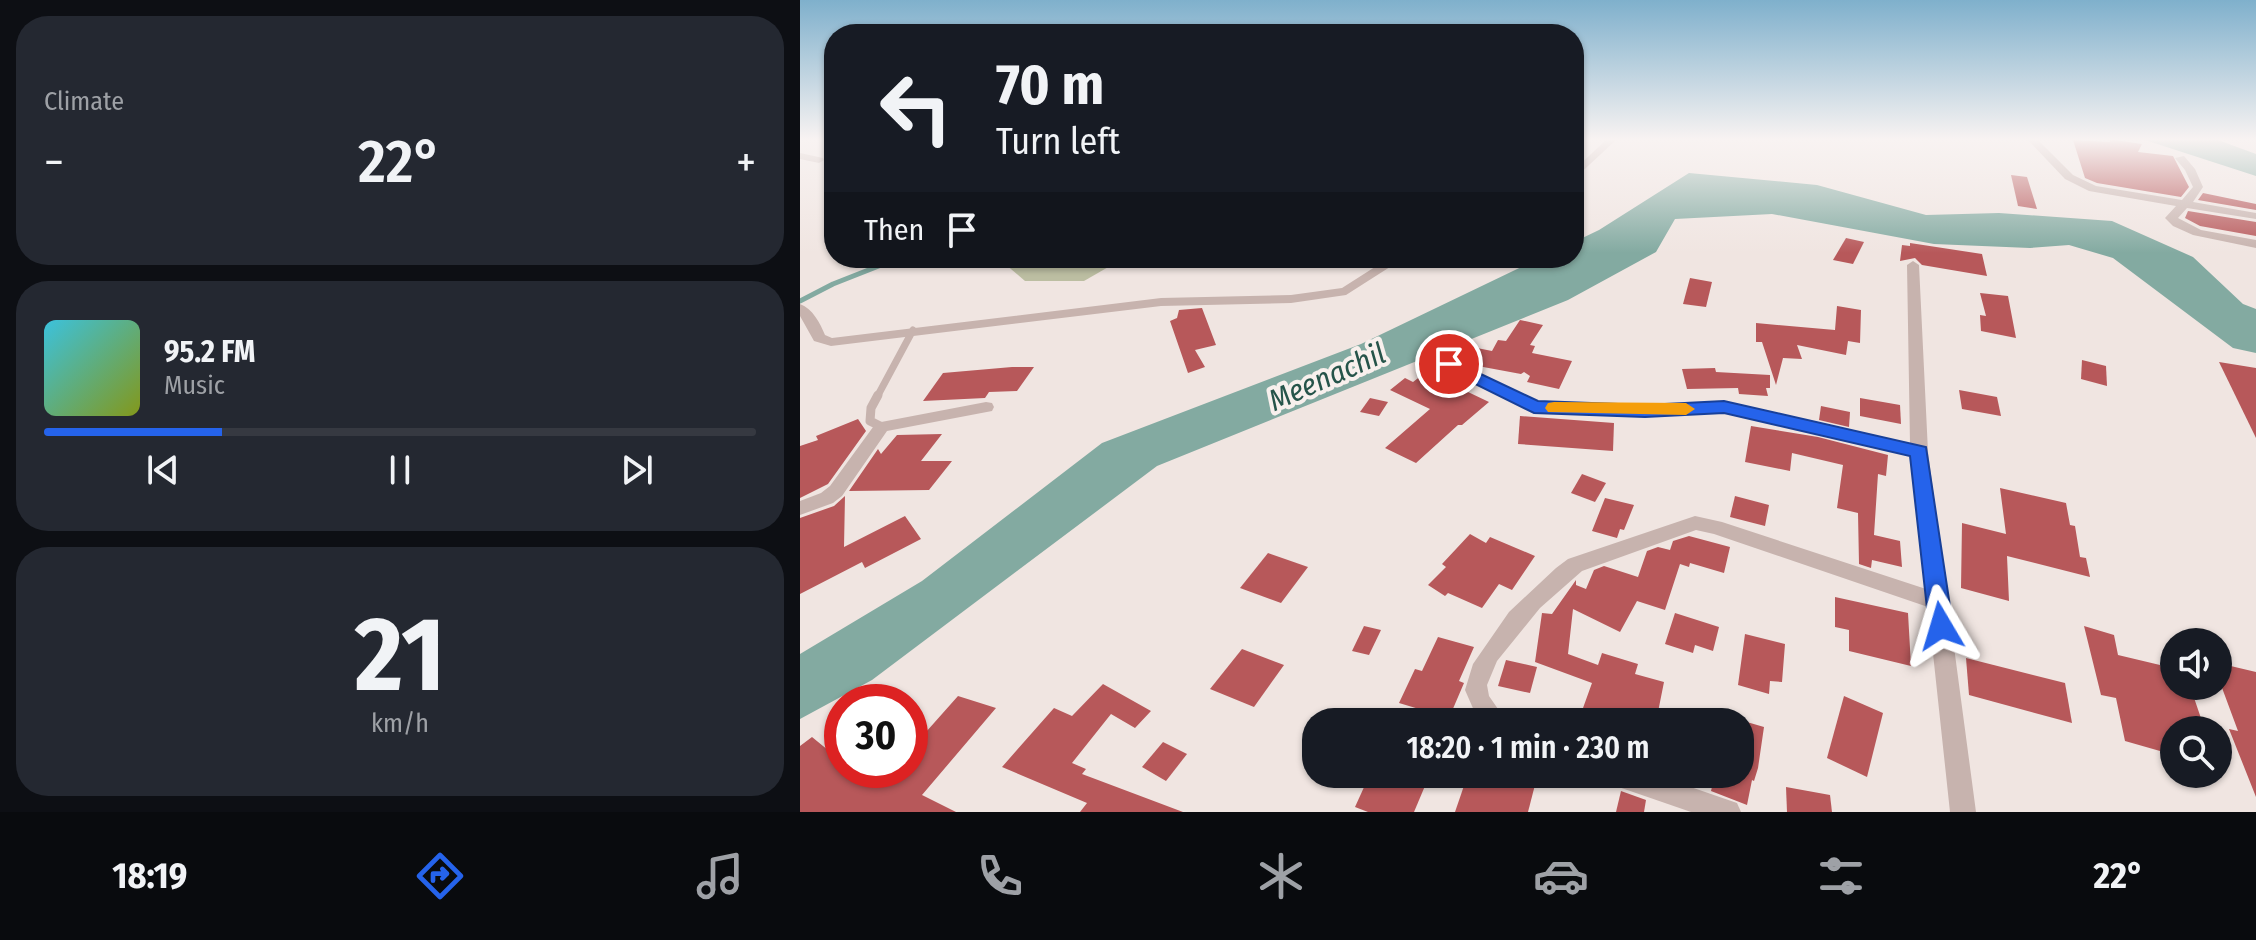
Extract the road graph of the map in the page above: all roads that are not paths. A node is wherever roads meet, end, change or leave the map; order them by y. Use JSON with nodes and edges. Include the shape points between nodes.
{"nodes":[{"id":1,"x":2071,"y":178,"type":"edge"},
{"id":2,"x":2194,"y":178,"type":"edge"},
{"id":3,"x":2183,"y":203,"type":"junction"},
{"id":4,"x":2256,"y":216,"type":"edge"},
{"id":5,"x":2256,"y":244,"type":"edge"},
{"id":6,"x":1913,"y":265,"type":"dead end"},
{"id":7,"x":1382,"y":268,"type":"edge"},
{"id":8,"x":800,"y":308,"type":"edge"},
{"id":9,"x":913,"y":330,"type":"junction"},
{"id":10,"x":1449,"y":364,"type":"dead end"},
{"id":11,"x":986,"y":407,"type":"dead end"},
{"id":12,"x":882,"y":427,"type":"junction"},
{"id":13,"x":1919,"y":452,"type":"junction"},
{"id":14,"x":800,"y":508,"type":"edge"},
{"id":15,"x":1938,"y":602,"type":"junction"},
{"id":16,"x":1483,"y":708,"type":"edge"},
{"id":17,"x":1657,"y":788,"type":"edge"},
{"id":18,"x":1728,"y":812,"type":"edge"},
{"id":19,"x":1963,"y":812,"type":"edge"}],
"edges":[{"from":1,"to":3,"type":"street","via":[[2093,189]]},
{"from":2,"to":3,"type":"street","via":[[2195,195]]},
{"from":3,"to":4,"type":"street"},
{"from":3,"to":5,"type":"street","via":[[2171,218],[2175,224]]},
{"from":6,"to":13,"type":"street"},
{"from":7,"to":9,"type":"street","via":[[1346,291],[1305,297],[1161,302]]},
{"from":8,"to":9,"type":"street","via":[[823,341]]},
{"from":9,"to":12,"type":"lane","via":[[871,408],[870,421]]},
{"from":10,"to":13,"type":"street","via":[[1534,407],[1724,407]]},
{"from":11,"to":12,"type":"street"},
{"from":12,"to":14,"type":"street","via":[[836,491]]},
{"from":13,"to":15,"type":"street"},
{"from":15,"to":16,"type":"street","via":[[1695,523],[1559,575],[1487,655],[1475,687]]},
{"from":15,"to":19,"type":"street"},
{"from":17,"to":18,"type":"street"}]}
